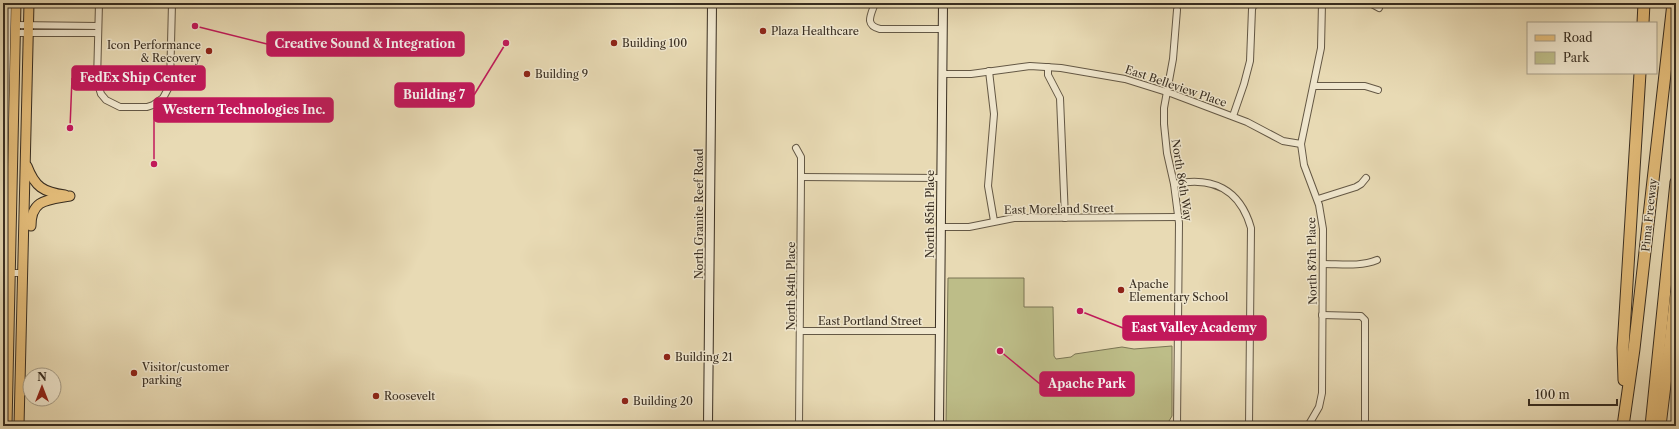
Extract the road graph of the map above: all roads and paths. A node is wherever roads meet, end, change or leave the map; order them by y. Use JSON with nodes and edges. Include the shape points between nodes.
{"nodes":[{"id":1,"x":8,"y":3,"type":"edge"},
{"id":2,"x":16,"y":3,"type":"edge"},
{"id":3,"x":29,"y":3,"type":"edge"},
{"id":4,"x":99,"y":3,"type":"edge"},
{"id":5,"x":172,"y":3,"type":"edge"},
{"id":6,"x":712,"y":3,"type":"edge"},
{"id":7,"x":875,"y":3,"type":"edge"},
{"id":8,"x":943,"y":3,"type":"edge"},
{"id":9,"x":1322,"y":3,"type":"edge"},
{"id":10,"x":1370,"y":3,"type":"edge"},
{"id":11,"x":1644,"y":3,"type":"edge"},
{"id":12,"x":1673,"y":3,"type":"edge"},
{"id":13,"x":1256,"y":4,"type":"edge"},
{"id":14,"x":1379,"y":8,"type":"dead end"},
{"id":15,"x":1177,"y":10,"type":"dead end"},
{"id":16,"x":1643,"y":22,"type":"edge"},
{"id":17,"x":16,"y":29,"type":"junction"},
{"id":18,"x":29,"y":29,"type":"junction"},
{"id":19,"x":98,"y":29,"type":"junction"},
{"id":20,"x":943,"y":29,"type":"junction"},
{"id":21,"x":5,"y":52,"type":"edge"},
{"id":22,"x":1048,"y":67,"type":"junction"},
{"id":23,"x":989,"y":71,"type":"junction"},
{"id":24,"x":942,"y":74,"type":"junction"},
{"id":25,"x":1640,"y":74,"type":"edge"},
{"id":26,"x":1314,"y":86,"type":"junction"},
{"id":27,"x":1378,"y":90,"type":"dead end"},
{"id":28,"x":1168,"y":92,"type":"junction"},
{"id":29,"x":1233,"y":116,"type":"junction"},
{"id":30,"x":4,"y":121,"type":"edge"},
{"id":31,"x":1301,"y":144,"type":"junction"},
{"id":32,"x":796,"y":148,"type":"dead end"},
{"id":33,"x":26,"y":162,"type":"junction"},
{"id":34,"x":801,"y":177,"type":"junction"},
{"id":35,"x":941,"y":178,"type":"junction"},
{"id":36,"x":1366,"y":178,"type":"dead end"},
{"id":37,"x":1676,"y":182,"type":"edge"},
{"id":38,"x":1174,"y":184,"type":"junction"},
{"id":39,"x":12,"y":196,"type":"junction"},
{"id":40,"x":25,"y":196,"type":"junction"},
{"id":41,"x":1318,"y":199,"type":"junction"},
{"id":42,"x":1065,"y":218,"type":"junction"},
{"id":43,"x":1179,"y":218,"type":"junction"},
{"id":44,"x":994,"y":221,"type":"junction"},
{"id":45,"x":3,"y":227,"type":"edge"},
{"id":46,"x":941,"y":228,"type":"junction"},
{"id":47,"x":25,"y":242,"type":"junction"},
{"id":48,"x":1377,"y":260,"type":"dead end"},
{"id":49,"x":1323,"y":264,"type":"junction"},
{"id":50,"x":7,"y":273,"type":"edge"},
{"id":51,"x":24,"y":273,"type":"junction"},
{"id":52,"x":1676,"y":294,"type":"edge"},
{"id":53,"x":1322,"y":315,"type":"junction"},
{"id":54,"x":800,"y":330,"type":"junction"},
{"id":55,"x":940,"y":331,"type":"junction"},
{"id":56,"x":6,"y":347,"type":"edge"},
{"id":57,"x":1626,"y":406,"type":"junction"},
{"id":58,"x":7,"y":426,"type":"edge"},
{"id":59,"x":19,"y":426,"type":"edge"},
{"id":60,"x":708,"y":426,"type":"edge"},
{"id":61,"x":799,"y":426,"type":"edge"},
{"id":62,"x":939,"y":426,"type":"edge"},
{"id":63,"x":1177,"y":426,"type":"edge"},
{"id":64,"x":1249,"y":426,"type":"edge"},
{"id":65,"x":1308,"y":426,"type":"edge"},
{"id":66,"x":1365,"y":426,"type":"edge"},
{"id":67,"x":1623,"y":426,"type":"edge"},
{"id":68,"x":1651,"y":426,"type":"edge"},
{"id":69,"x":1660,"y":426,"type":"edge"}],
"edges":[{"from":1,"to":21,"type":"street"},
{"from":2,"to":17,"type":"main road"},
{"from":3,"to":18,"type":"main road"},
{"from":4,"to":19,"type":"street"},
{"from":5,"to":19,"type":"street","via":[[170,85],[163,98],[153,105],[120,107],[111,104],[102,94],[98,87]]},
{"from":6,"to":60,"type":"street","name":"North Granite Reef Road"},
{"from":7,"to":20,"type":"street","via":[[870,19],[873,27]]},
{"from":8,"to":20,"type":"street","name":"North 85th Place"},
{"from":9,"to":26,"type":"street","name":"North 87th Place","via":[[1322,40]]},
{"from":10,"to":14,"type":"street"},
{"from":11,"to":16,"type":"highway"},
{"from":12,"to":57,"type":"highway","name":"Pima Freeway"},
{"from":13,"to":29,"type":"street","via":[[1252,9],[1250,61]]},
{"from":15,"to":28,"type":"street","name":"North 86th Way"},
{"from":17,"to":18,"type":"street"},
{"from":17,"to":39,"type":"main road"},
{"from":18,"to":19,"type":"street"},
{"from":18,"to":33,"type":"main road"},
{"from":20,"to":24,"type":"street","name":"North 85th Place"},
{"from":21,"to":30,"type":"street"},
{"from":22,"to":23,"type":"street","name":"East Belleview Place","via":[[1030,66]]},
{"from":22,"to":28,"type":"street","name":"East Belleview Place","via":[[1125,78]]},
{"from":22,"to":42,"type":"street","via":[[1048,75],[1060,98]]},
{"from":23,"to":24,"type":"street","name":"East Belleview Place"},
{"from":23,"to":44,"type":"street","via":[[994,114],[988,186]]},
{"from":24,"to":35,"type":"street","name":"North 85th Place"},
{"from":25,"to":57,"type":"highway","via":[[1623,348]]},
{"from":26,"to":27,"type":"street","via":[[1365,86]]},
{"from":26,"to":31,"type":"street","name":"North 87th Place"},
{"from":28,"to":29,"type":"street","name":"East Belleview Place"},
{"from":28,"to":38,"type":"street","name":"North 86th Way","via":[[1164,124]]},
{"from":29,"to":31,"type":"street","name":"East Belleview Place","via":[[1283,141]]},
{"from":30,"to":45,"type":"street"},
{"from":31,"to":41,"type":"street","name":"North 87th Place","via":[[1304,166]]},
{"from":32,"to":34,"type":"street","name":"North 84th Place","via":[[800,157]]},
{"from":33,"to":40,"type":"main road"},
{"from":33,"to":47,"type":"main road","via":[[38,186],[55,194],[70,196],[44,202],[33,209]]},
{"from":34,"to":35,"type":"street"},
{"from":34,"to":54,"type":"street","name":"North 84th Place"},
{"from":35,"to":46,"type":"street","name":"North 85th Place"},
{"from":36,"to":41,"type":"street","via":[[1356,187]]},
{"from":37,"to":68,"type":"highway"},
{"from":38,"to":43,"type":"street","name":"North 86th Way"},
{"from":38,"to":64,"type":"street","via":[[1192,181],[1222,188],[1241,204],[1248,220]]},
{"from":39,"to":40,"type":"main road"},
{"from":39,"to":50,"type":"main road"},
{"from":40,"to":47,"type":"main road"},
{"from":41,"to":49,"type":"street","name":"North 87th Place","via":[[1323,223]]},
{"from":42,"to":43,"type":"street","name":"East Moreland Street"},
{"from":42,"to":44,"type":"street","name":"East Moreland Street","via":[[1014,218]]},
{"from":43,"to":63,"type":"street","name":"North 86th Way"},
{"from":44,"to":46,"type":"street","name":"East Moreland Street","via":[[968,227]]},
{"from":46,"to":55,"type":"street","name":"North 85th Place"},
{"from":47,"to":51,"type":"main road"},
{"from":48,"to":49,"type":"street","via":[[1360,264]]},
{"from":49,"to":53,"type":"street","name":"North 87th Place"},
{"from":50,"to":51,"type":"street"},
{"from":50,"to":56,"type":"main road"},
{"from":51,"to":59,"type":"main road"},
{"from":52,"to":69,"type":"highway"},
{"from":53,"to":65,"type":"street","name":"North 87th Place","via":[[1322,393],[1319,407]]},
{"from":53,"to":66,"type":"street","via":[[1357,316],[1365,320]]},
{"from":54,"to":55,"type":"street","name":"East Portland Street"},
{"from":54,"to":61,"type":"street","name":"North 84th Place"},
{"from":55,"to":62,"type":"street","name":"North 85th Place"},
{"from":56,"to":58,"type":"main road"},
{"from":57,"to":67,"type":"highway","name":"Pima Freeway"}]}
